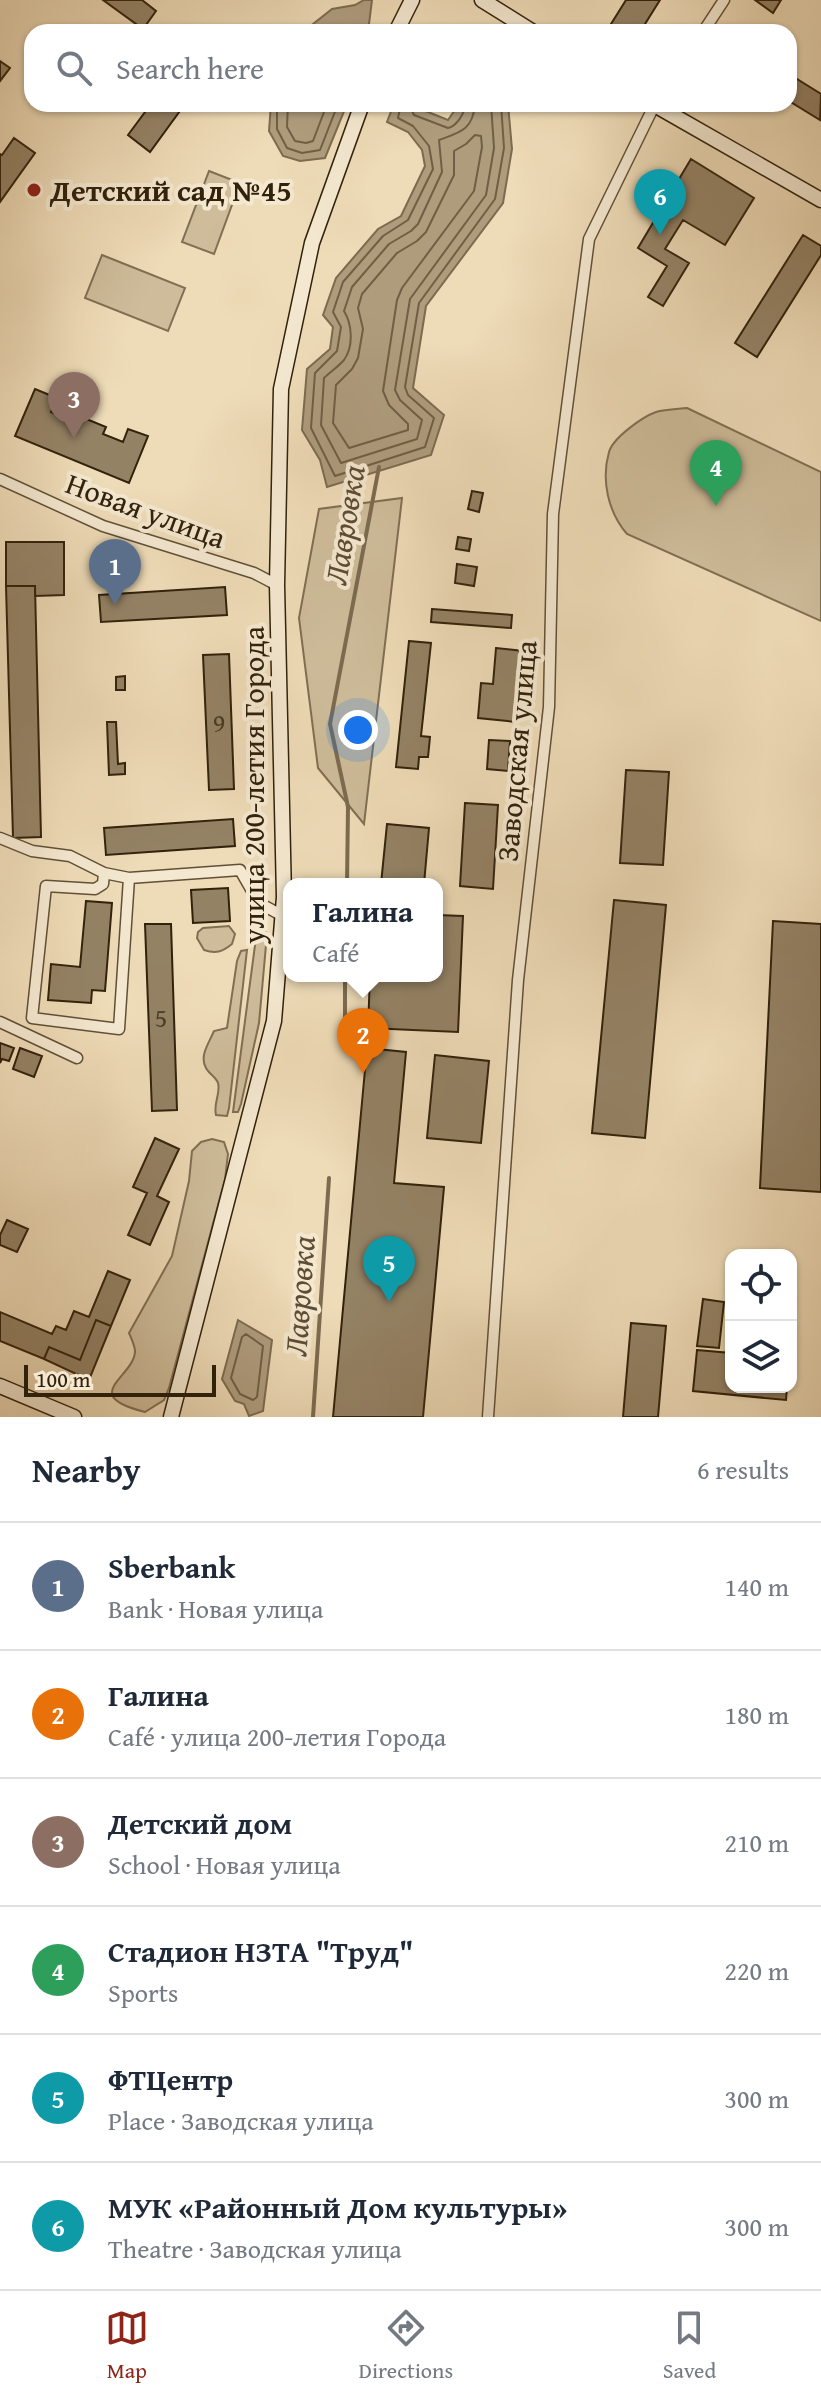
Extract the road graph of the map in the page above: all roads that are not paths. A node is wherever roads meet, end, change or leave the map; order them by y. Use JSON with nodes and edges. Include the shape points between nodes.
{"nodes":[{"id":1,"x":412,"y":0,"type":"edge"},
{"id":2,"x":482,"y":0,"type":"edge"},
{"id":3,"x":724,"y":0,"type":"edge"},
{"id":4,"x":400,"y":24,"type":"edge"},
{"id":5,"x":520,"y":24,"type":"edge"},
{"id":6,"x":708,"y":24,"type":"edge"},
{"id":7,"x":359,"y":112,"type":"edge"},
{"id":8,"x":650,"y":112,"type":"edge"},
{"id":9,"x":668,"y":112,"type":"edge"},
{"id":10,"x":821,"y":200,"type":"edge"},
{"id":11,"x":0,"y":479,"type":"edge"},
{"id":12,"x":277,"y":585,"type":"junction"},
{"id":13,"x":0,"y":838,"type":"edge"},
{"id":14,"x":104,"y":873,"type":"junction"},
{"id":15,"x":129,"y":878,"type":"junction"},
{"id":16,"x":283,"y":916,"type":"junction"},
{"id":17,"x":0,"y":1022,"type":"edge"},
{"id":18,"x":77,"y":1058,"type":"dead end"},
{"id":19,"x":0,"y":1386,"type":"edge"},
{"id":20,"x":74,"y":1417,"type":"edge"},
{"id":21,"x":171,"y":1417,"type":"edge"},
{"id":22,"x":488,"y":1417,"type":"edge"}],
"edges":[{"from":1,"to":4,"type":"street"},
{"from":2,"to":5,"type":"street"},
{"from":3,"to":6,"type":"street"},
{"from":7,"to":12,"type":"street","name":"улица 200-летия Города","via":[[312,243],[281,389]]},
{"from":8,"to":22,"type":"street","name":"Заводская улица","via":[[589,239],[553,514],[549,707],[518,980]]},
{"from":9,"to":10,"type":"street"},
{"from":11,"to":12,"type":"street","name":"Новая улица","via":[[103,526]]},
{"from":12,"to":16,"type":"street","name":"улица 200-летия Города"},
{"from":13,"to":14,"type":"street","via":[[32,851],[70,856]]},
{"from":14,"to":15,"type":"street"},
{"from":14,"to":15,"type":"street","via":[[103,884],[95,889],[46,886],[32,1018],[119,1029]]},
{"from":15,"to":16,"type":"street","via":[[240,870],[259,903]]},
{"from":16,"to":21,"type":"street","name":"улица 200-летия Города","via":[[274,1021]]},
{"from":17,"to":18,"type":"street"},
{"from":19,"to":20,"type":"street"}]}
